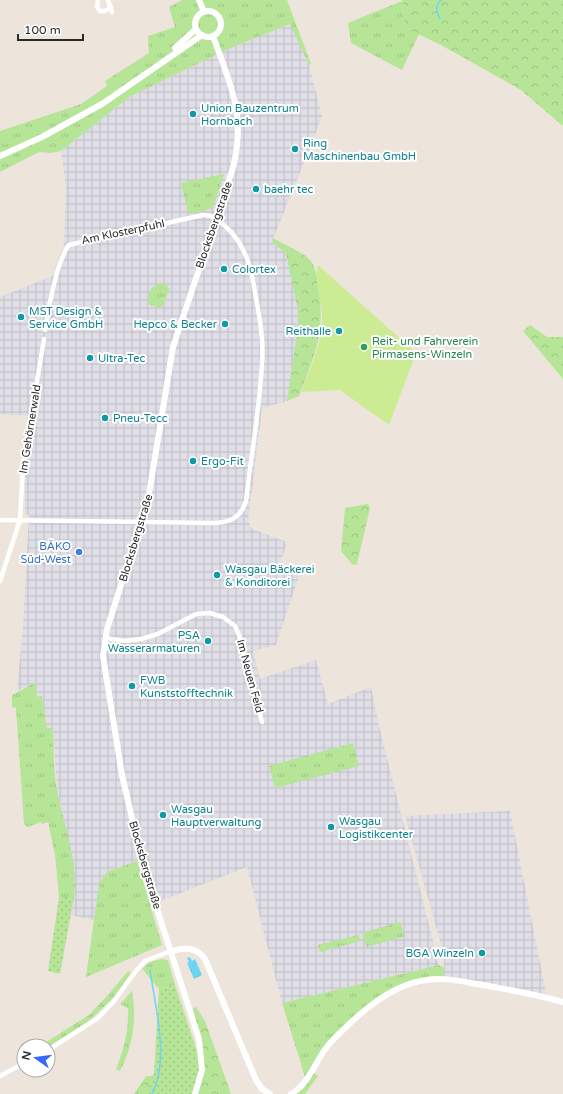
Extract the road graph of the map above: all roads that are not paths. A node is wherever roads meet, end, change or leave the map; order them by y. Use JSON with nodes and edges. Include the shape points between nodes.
{"nodes":[{"id":1,"x":98,"y":0,"type":"edge"},
{"id":2,"x":108,"y":0,"type":"edge"},
{"id":3,"x":199,"y":0,"type":"edge"},
{"id":4,"x":204,"y":12,"type":"junction"},
{"id":5,"x":196,"y":28,"type":"junction"},
{"id":6,"x":202,"y":35,"type":"junction"},
{"id":7,"x":213,"y":36,"type":"junction"},
{"id":8,"x":152,"y":69,"type":"junction"},
{"id":9,"x":0,"y":156,"type":"edge"},
{"id":10,"x":216,"y":218,"type":"junction"},
{"id":11,"x":45,"y":330,"type":"dead end"},
{"id":12,"x":44,"y":339,"type":"dead end"},
{"id":13,"x":0,"y":520,"type":"edge"},
{"id":14,"x":20,"y":520,"type":"junction"},
{"id":15,"x":143,"y":522,"type":"junction"},
{"id":16,"x":0,"y":581,"type":"edge"},
{"id":17,"x":105,"y":638,"type":"junction"},
{"id":18,"x":262,"y":722,"type":"dead end"},
{"id":19,"x":171,"y":951,"type":"junction"},
{"id":20,"x":563,"y":1002,"type":"edge"},
{"id":21,"x":56,"y":1045,"type":"edge"},
{"id":22,"x":16,"y":1067,"type":"edge"},
{"id":23,"x":0,"y":1076,"type":"edge"},
{"id":24,"x":195,"y":1094,"type":"edge"},
{"id":25,"x":270,"y":1094,"type":"edge"},
{"id":26,"x":291,"y":1094,"type":"edge"}],
"edges":[{"from":1,"to":2,"type":"street","via":[[97,7],[100,12],[111,10]]},
{"from":3,"to":4,"type":"main road"},
{"from":4,"to":5,"type":"main road","via":[[196,19]]},
{"from":4,"to":7,"type":"main road","via":[[212,12],[221,21],[220,30]]},
{"from":5,"to":6,"type":"main road"},
{"from":5,"to":8,"type":"main road"},
{"from":6,"to":7,"type":"main road"},
{"from":6,"to":8,"type":"main road"},
{"from":7,"to":10,"type":"main road","name":"Blocksbergstraße","via":[[230,80],[239,124],[233,168]]},
{"from":8,"to":9,"type":"main road","via":[[118,94],[81,116]]},
{"from":10,"to":11,"type":"street","name":"Am Klosterpfuhl","via":[[203,215],[69,245],[54,285]]},
{"from":10,"to":15,"type":"main road","name":"Blocksbergstraße","via":[[173,347]]},
{"from":10,"to":15,"type":"street","via":[[243,247],[254,284],[261,327],[259,398],[246,501],[242,513],[228,522]]},
{"from":12,"to":14,"type":"street","name":"Im Gehörnerwald","via":[[23,465]]},
{"from":13,"to":14,"type":"street"},
{"from":14,"to":15,"type":"street"},
{"from":14,"to":16,"type":"street","name":"Im Gehörnerwald"},
{"from":15,"to":17,"type":"main road","name":"Blocksbergstraße"},
{"from":17,"to":18,"type":"street","name":"Im Neuen Feld","via":[[125,641],[141,639],[158,634],[196,614],[210,613],[223,617],[235,626],[241,640]]},
{"from":17,"to":19,"type":"main road","name":"Blocksbergstraße","via":[[104,669],[124,786],[147,876]]},
{"from":19,"to":21,"type":"street","via":[[145,961],[98,1018]]},
{"from":19,"to":24,"type":"main road","name":"Blocksbergstraße","via":[[196,1027],[201,1054],[202,1070]]},
{"from":19,"to":25,"type":"main road","via":[[190,948],[205,959],[256,1080],[262,1089]]},
{"from":20,"to":26,"type":"main road","via":[[516,990],[443,978],[404,986],[384,997],[347,1026],[323,1052],[306,1080]]},
{"from":22,"to":23,"type":"street"}]}
